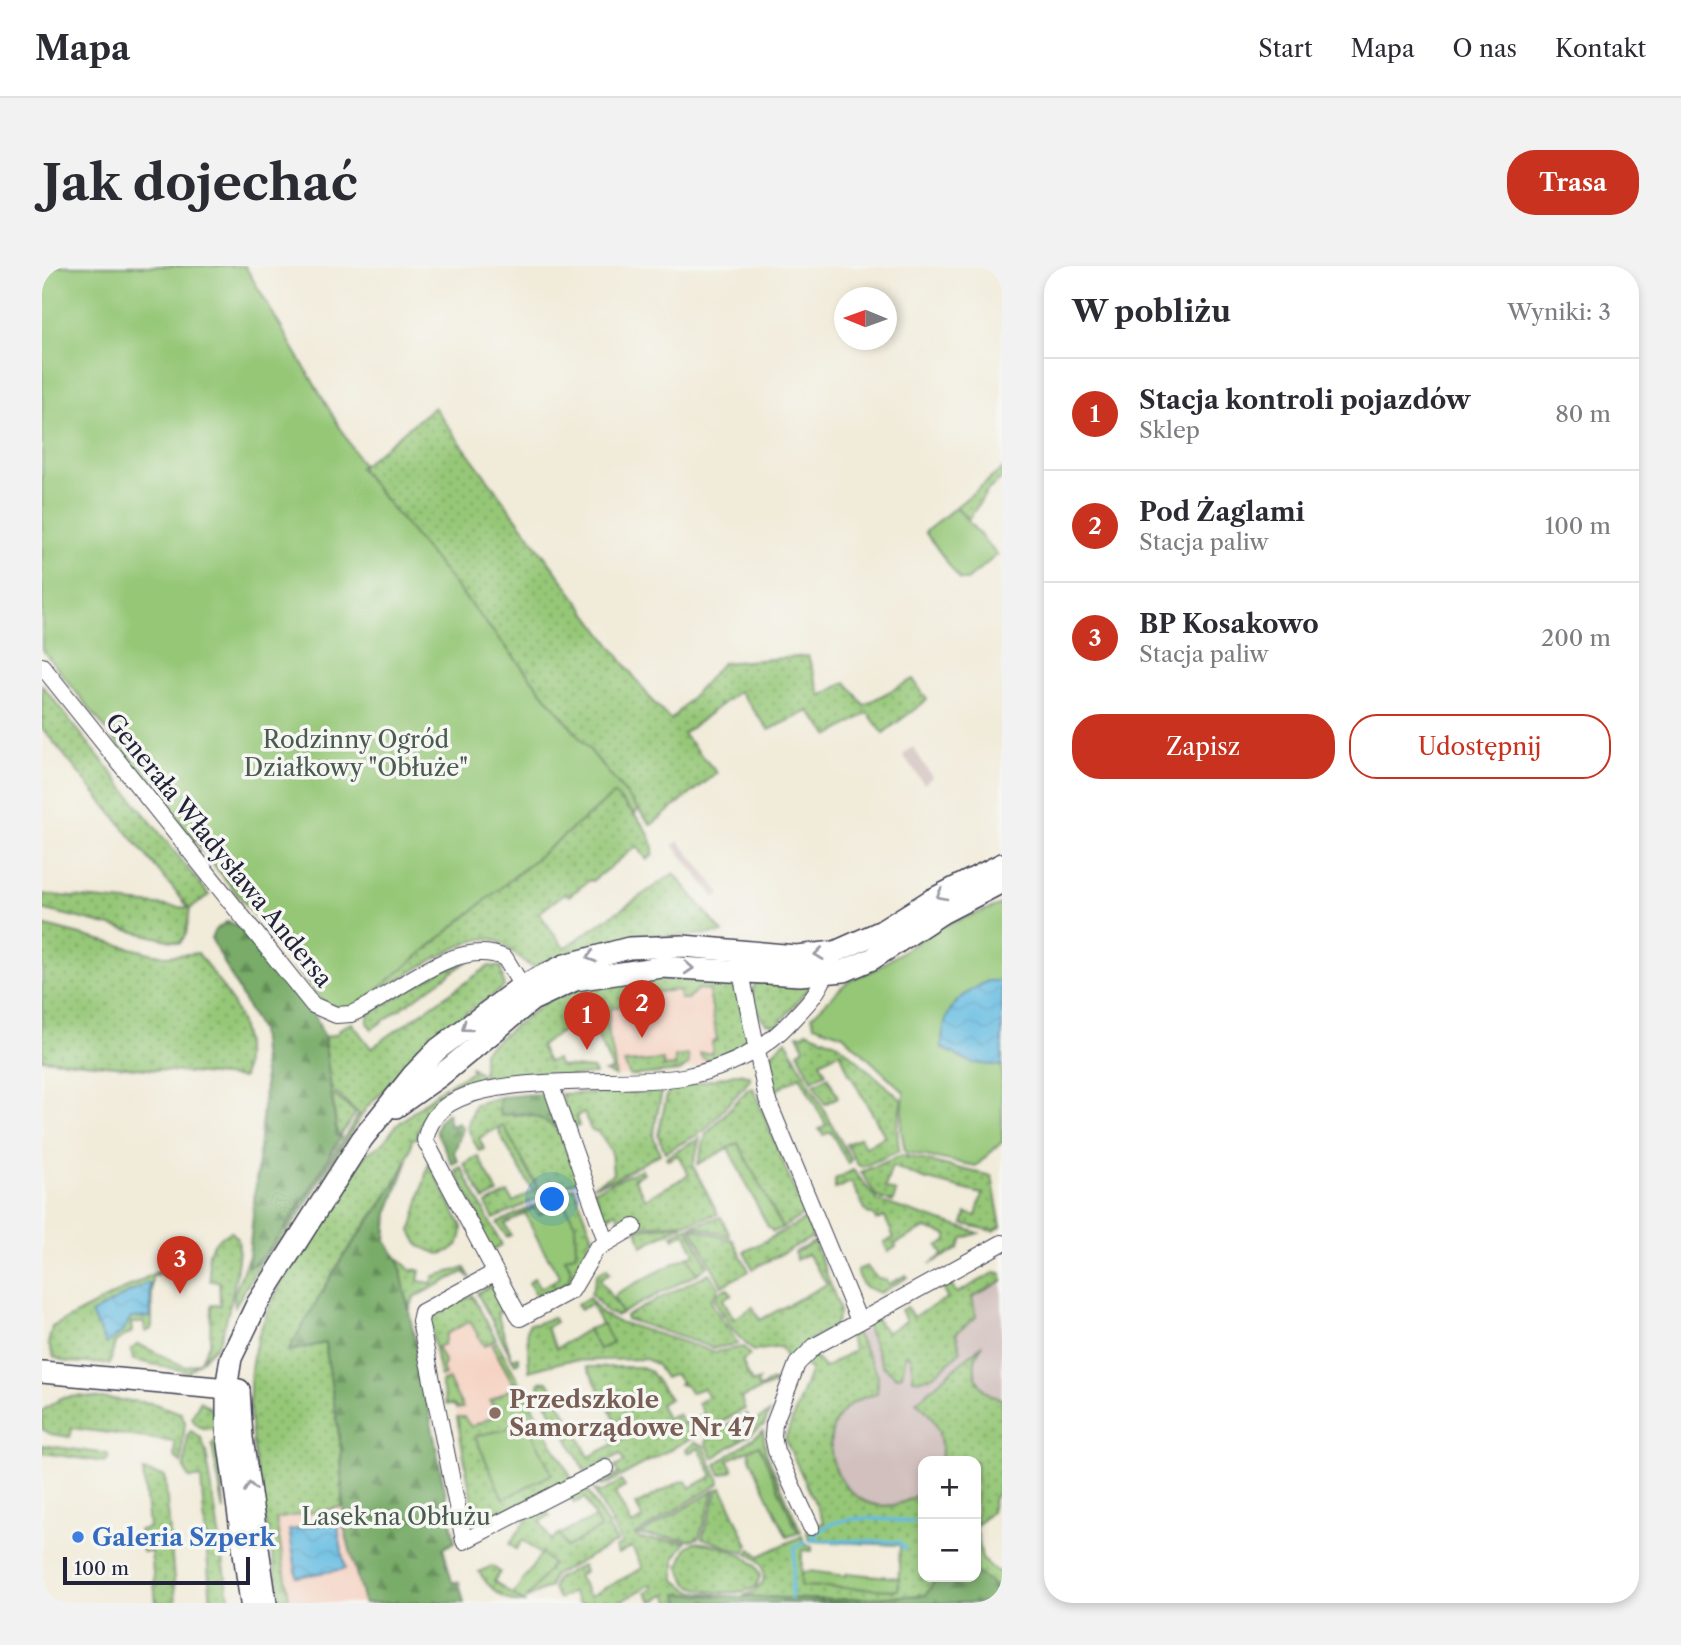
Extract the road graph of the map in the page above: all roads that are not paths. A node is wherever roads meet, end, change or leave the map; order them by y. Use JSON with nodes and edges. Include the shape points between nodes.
{"nodes":[{"id":1,"x":42,"y":666,"type":"edge"},
{"id":2,"x":1002,"y":864,"type":"edge"},
{"id":3,"x":1002,"y":882,"type":"edge"},
{"id":4,"x":739,"y":951,"type":"junction"},
{"id":5,"x":741,"y":973,"type":"junction"},
{"id":6,"x":825,"y":975,"type":"junction"},
{"id":7,"x":527,"y":993,"type":"junction"},
{"id":8,"x":758,"y":1048,"type":"junction"},
{"id":9,"x":550,"y":1083,"type":"junction"},
{"id":10,"x":634,"y":1227,"type":"dead end"},
{"id":11,"x":606,"y":1241,"type":"junction"},
{"id":12,"x":1002,"y":1243,"type":"edge"},
{"id":13,"x":494,"y":1273,"type":"junction"},
{"id":14,"x":859,"y":1321,"type":"junction"},
{"id":15,"x":42,"y":1372,"type":"edge"},
{"id":16,"x":233,"y":1390,"type":"junction"},
{"id":17,"x":606,"y":1468,"type":"dead end"},
{"id":18,"x":810,"y":1527,"type":"dead end"},
{"id":19,"x":250,"y":1603,"type":"edge"},
{"id":20,"x":267,"y":1603,"type":"edge"}],
"edges":[{"from":1,"to":7,"type":"street","name":"Generała Władysława Andersa","via":[[313,1005],[336,1015],[351,1014],[448,959],[475,952],[505,958]]},
{"from":2,"to":4,"type":"main road","one_way":true,"via":[[835,951],[796,956]]},
{"from":3,"to":6,"type":"main road","via":[[942,913],[872,960]]},
{"from":4,"to":5,"type":"main road"},
{"from":4,"to":7,"type":"main road","one_way":true,"via":[[629,948],[565,965]]},
{"from":5,"to":6,"type":"main road"},
{"from":7,"to":5,"type":"main road","one_way":true,"via":[[637,969]]},
{"from":5,"to":8,"type":"street"},
{"from":6,"to":8,"type":"street","via":[[812,998],[783,1030]]},
{"from":7,"to":16,"type":"main road","via":[[440,1076],[380,1118],[351,1154],[257,1304]]},
{"from":8,"to":9,"type":"street","via":[[741,1060],[681,1077]]},
{"from":8,"to":14,"type":"street","via":[[767,1099]]},
{"from":9,"to":11,"type":"street"},
{"from":9,"to":13,"type":"street","via":[[481,1091],[457,1100],[435,1116],[425,1140]]},
{"from":10,"to":11,"type":"street"},
{"from":11,"to":13,"type":"street","via":[[586,1262],[572,1290],[520,1318]]},
{"from":12,"to":14,"type":"street"},
{"from":13,"to":17,"type":"street","via":[[422,1312],[420,1321],[464,1541]]},
{"from":14,"to":18,"type":"street","via":[[804,1355],[774,1424],[776,1451]]},
{"from":15,"to":16,"type":"main road"},
{"from":16,"to":19,"type":"street","via":[[226,1430]]},
{"from":20,"to":16,"type":"street","one_way":true}]}
